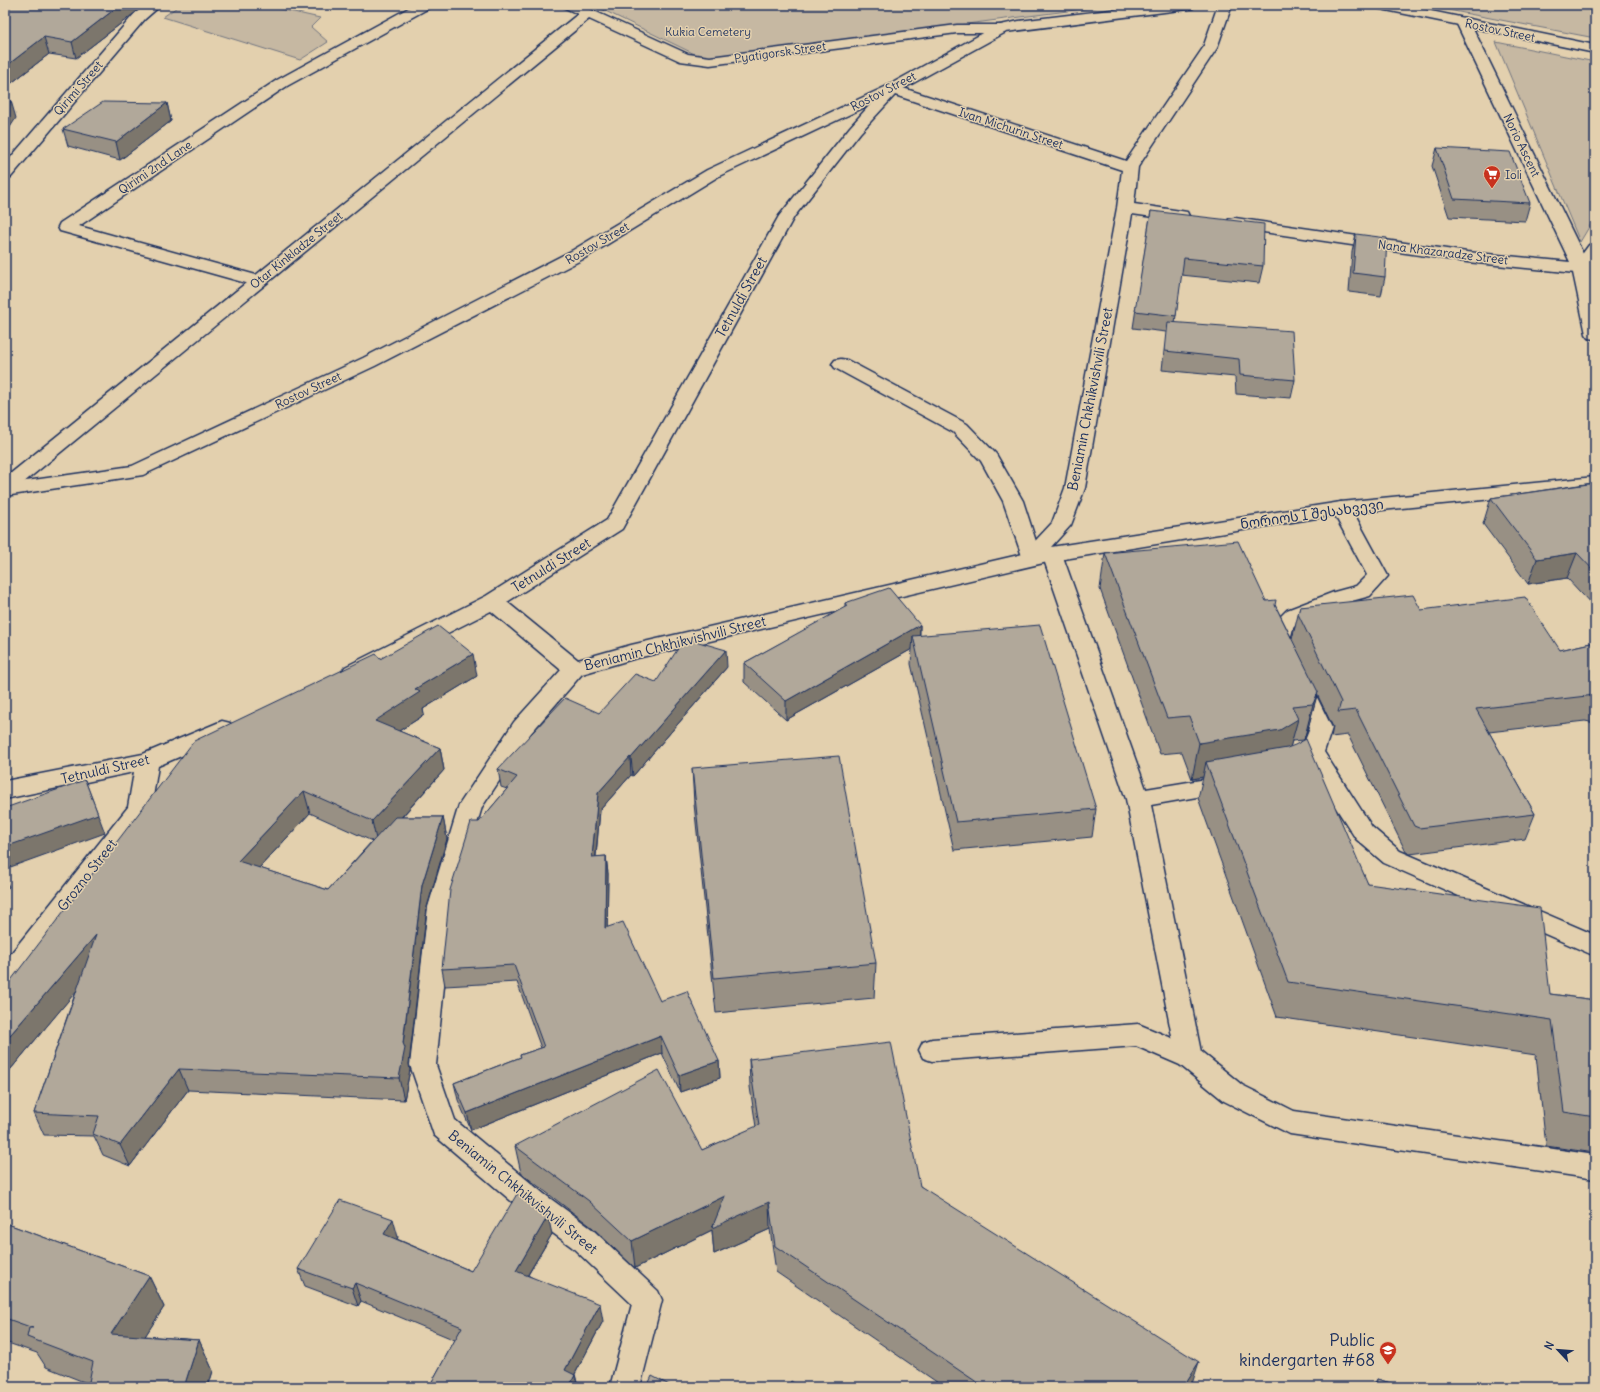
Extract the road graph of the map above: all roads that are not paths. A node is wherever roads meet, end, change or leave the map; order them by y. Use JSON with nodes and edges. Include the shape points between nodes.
{"nodes":[{"id":1,"x":154,"y":5,"type":"edge"},
{"id":2,"x":570,"y":5,"type":"edge"},
{"id":3,"x":1188,"y":5,"type":"edge"},
{"id":4,"x":1225,"y":5,"type":"edge"},
{"id":5,"x":1381,"y":5,"type":"edge"},
{"id":6,"x":416,"y":6,"type":"edge"},
{"id":7,"x":588,"y":14,"type":"junction"},
{"id":8,"x":1463,"y":22,"type":"junction"},
{"id":9,"x":1001,"y":29,"type":"junction"},
{"id":10,"x":1595,"y":49,"type":"edge"},
{"id":11,"x":892,"y":88,"type":"junction"},
{"id":12,"x":1130,"y":167,"type":"junction"},
{"id":13,"x":5,"y":174,"type":"edge"},
{"id":14,"x":1125,"y":208,"type":"junction"},
{"id":15,"x":1195,"y":218,"type":"edge"},
{"id":16,"x":1219,"y":221,"type":"edge"},
{"id":17,"x":1595,"y":249,"type":"edge"},
{"id":18,"x":1588,"y":269,"type":"edge"},
{"id":19,"x":258,"y":281,"type":"junction"},
{"id":20,"x":1595,"y":334,"type":"edge"},
{"id":21,"x":841,"y":364,"type":"dead end"},
{"id":22,"x":1595,"y":483,"type":"edge"},
{"id":23,"x":5,"y":489,"type":"edge"},
{"id":24,"x":1341,"y":508,"type":"junction"},
{"id":25,"x":1041,"y":555,"type":"junction"},
{"id":26,"x":492,"y":601,"type":"junction"},
{"id":27,"x":574,"y":669,"type":"junction"},
{"id":28,"x":333,"y":681,"type":"edge"},
{"id":29,"x":240,"y":721,"type":"edge"},
{"id":30,"x":1312,"y":754,"type":"junction"},
{"id":31,"x":147,"y":761,"type":"junction"},
{"id":32,"x":5,"y":790,"type":"edge"},
{"id":33,"x":1138,"y":799,"type":"junction"},
{"id":34,"x":1595,"y":946,"type":"edge"},
{"id":35,"x":5,"y":979,"type":"edge"},
{"id":36,"x":932,"y":1050,"type":"dead end"},
{"id":37,"x":1189,"y":1057,"type":"junction"},
{"id":38,"x":1595,"y":1167,"type":"edge"},
{"id":39,"x":624,"y":1387,"type":"edge"}],
"edges":[{"from":1,"to":13,"type":"street","name":"Qirimi Street","via":[[140,16]]},
{"from":2,"to":7,"type":"street","name":"Pyatigorsk Street"},
{"from":3,"to":9,"type":"street","name":"Rostov Street"},
{"from":4,"to":12,"type":"street","name":"Beniamin Chkhikvishvili Street","via":[[1210,48]]},
{"from":5,"to":8,"type":"street","name":"Rostov Street"},
{"from":6,"to":19,"type":"street","name":"Qirimi 2nd Lane","via":[[282,83],[66,227]]},
{"from":7,"to":9,"type":"street","name":"Pyatigorsk Street","via":[[685,58],[710,61],[957,29]]},
{"from":7,"to":19,"type":"street","name":"Otar Kinkladze Street"},
{"from":8,"to":10,"type":"street","name":"Rostov Street"},
{"from":8,"to":18,"type":"street","name":"Norio Ascent"},
{"from":9,"to":11,"type":"street","name":"Rostov Street"},
{"from":11,"to":12,"type":"street","name":"Ivan Michurin Street"},
{"from":11,"to":23,"type":"street","name":"Rostov Street","via":[[713,173],[579,254],[369,362],[136,471]]},
{"from":11,"to":26,"type":"street","name":"Tetnuldi Street","via":[[787,216],[615,524]]},
{"from":12,"to":14,"type":"street","name":"Beniamin Chkhikvishvili Street"},
{"from":14,"to":15,"type":"street"},
{"from":14,"to":25,"type":"street","name":"Beniamin Chkhikvishvili Street","via":[[1075,488],[1061,525]]},
{"from":16,"to":18,"type":"street","name":"Nana Khazaradze Street","via":[[1467,257]]},
{"from":17,"to":18,"type":"street"},
{"from":18,"to":20,"type":"street","name":"Norio Ascent"},
{"from":19,"to":23,"type":"street","name":"Otar Kinkladze Street"},
{"from":21,"to":25,"type":"street","via":[[960,428],[989,458]]},
{"from":22,"to":24,"type":"street","name":"ნორიოს I შესახვევი"},
{"from":24,"to":25,"type":"street","name":"ნორიოს I შესახვევი"},
{"from":24,"to":30,"type":"street","via":[[1378,576],[1364,592],[1341,597],[1294,615],[1283,625],[1279,640],[1321,728]]},
{"from":25,"to":27,"type":"street","name":"Beniamin Chkhikvishvili Street","via":[[639,650]]},
{"from":25,"to":33,"type":"street"},
{"from":26,"to":27,"type":"street"},
{"from":26,"to":28,"type":"street","name":"Tetnuldi Street"},
{"from":27,"to":39,"type":"street","name":"Beniamin Chkhikvishvili Street","via":[[522,728],[471,805],[440,907],[423,1065],[444,1127],[534,1203],[582,1238],[648,1300]]},
{"from":29,"to":31,"type":"street","name":"Tetnuldi Street"},
{"from":30,"to":33,"type":"street","via":[[1277,774]]},
{"from":30,"to":34,"type":"street","via":[[1364,833],[1392,857]]},
{"from":31,"to":32,"type":"street","name":"Tetnuldi Street"},
{"from":31,"to":35,"type":"street","name":"Grozno Street","via":[[139,809]]},
{"from":33,"to":37,"type":"street"},
{"from":36,"to":37,"type":"street","via":[[1138,1035]]},
{"from":37,"to":38,"type":"street","via":[[1234,1093],[1290,1122]]}]}
